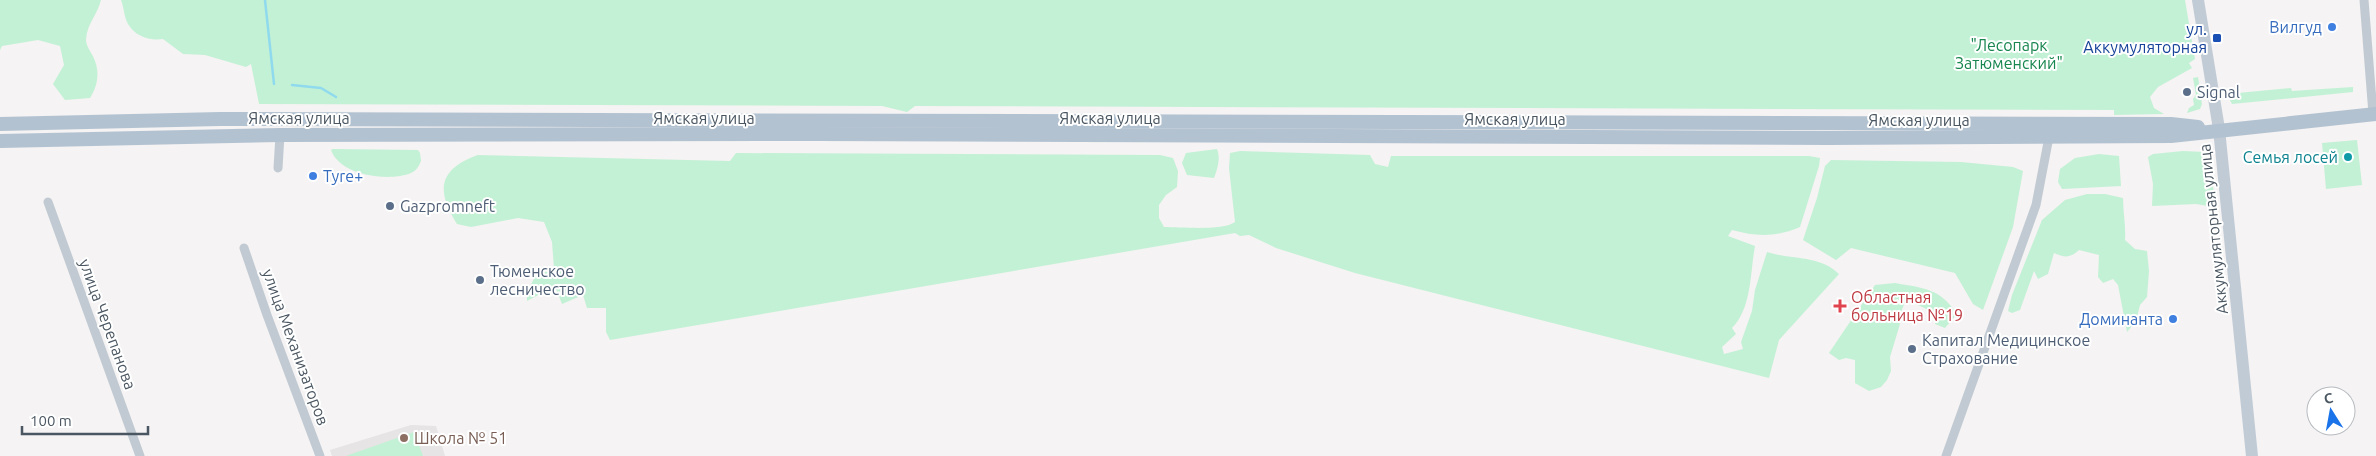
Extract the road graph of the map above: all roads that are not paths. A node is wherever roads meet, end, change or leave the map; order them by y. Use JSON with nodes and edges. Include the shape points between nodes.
{"nodes":[{"id":1,"x":2198,"y":0,"type":"edge"},
{"id":2,"x":2364,"y":0,"type":"edge"},
{"id":3,"x":2374,"y":114,"type":"edge"},
{"id":4,"x":1549,"y":121,"type":"junction"},
{"id":5,"x":0,"y":124,"type":"edge"},
{"id":6,"x":2219,"y":129,"type":"junction"},
{"id":7,"x":280,"y":135,"type":"junction"},
{"id":8,"x":1549,"y":136,"type":"junction"},
{"id":9,"x":2049,"y":137,"type":"junction"},
{"id":10,"x":0,"y":141,"type":"edge"},
{"id":11,"x":278,"y":168,"type":"dead end"},
{"id":12,"x":48,"y":202,"type":"dead end"},
{"id":13,"x":244,"y":248,"type":"dead end"},
{"id":14,"x":140,"y":456,"type":"edge"},
{"id":15,"x":320,"y":456,"type":"edge"},
{"id":16,"x":1946,"y":456,"type":"edge"},
{"id":17,"x":2252,"y":456,"type":"edge"}],
"edges":[{"from":1,"to":6,"type":"street","name":"Аккумуляторная улица"},
{"from":2,"to":3,"type":"street"},
{"from":3,"to":6,"type":"main road","name":"Ямская улица"},
{"from":4,"to":5,"type":"main road","name":"Ямская улица","via":[[220,119]]},
{"from":4,"to":6,"type":"main road","name":"Ямская улица","via":[[2171,124]]},
{"from":4,"to":8,"type":"main road"},
{"from":6,"to":9,"type":"main road","name":"Ямская улица","via":[[2171,136]]},
{"from":6,"to":17,"type":"street","name":"Аккумуляторная улица"},
{"from":7,"to":8,"type":"main road","name":"Ямская улица"},
{"from":7,"to":10,"type":"main road","name":"Ямская улица"},
{"from":7,"to":11,"type":"street"},
{"from":8,"to":9,"type":"main road","name":"Ямская улица"},
{"from":9,"to":16,"type":"street","via":[[2036,205]]},
{"from":12,"to":14,"type":"street","name":"улица Черепанова"},
{"from":13,"to":15,"type":"street","name":"улица Механизаторов"}]}
